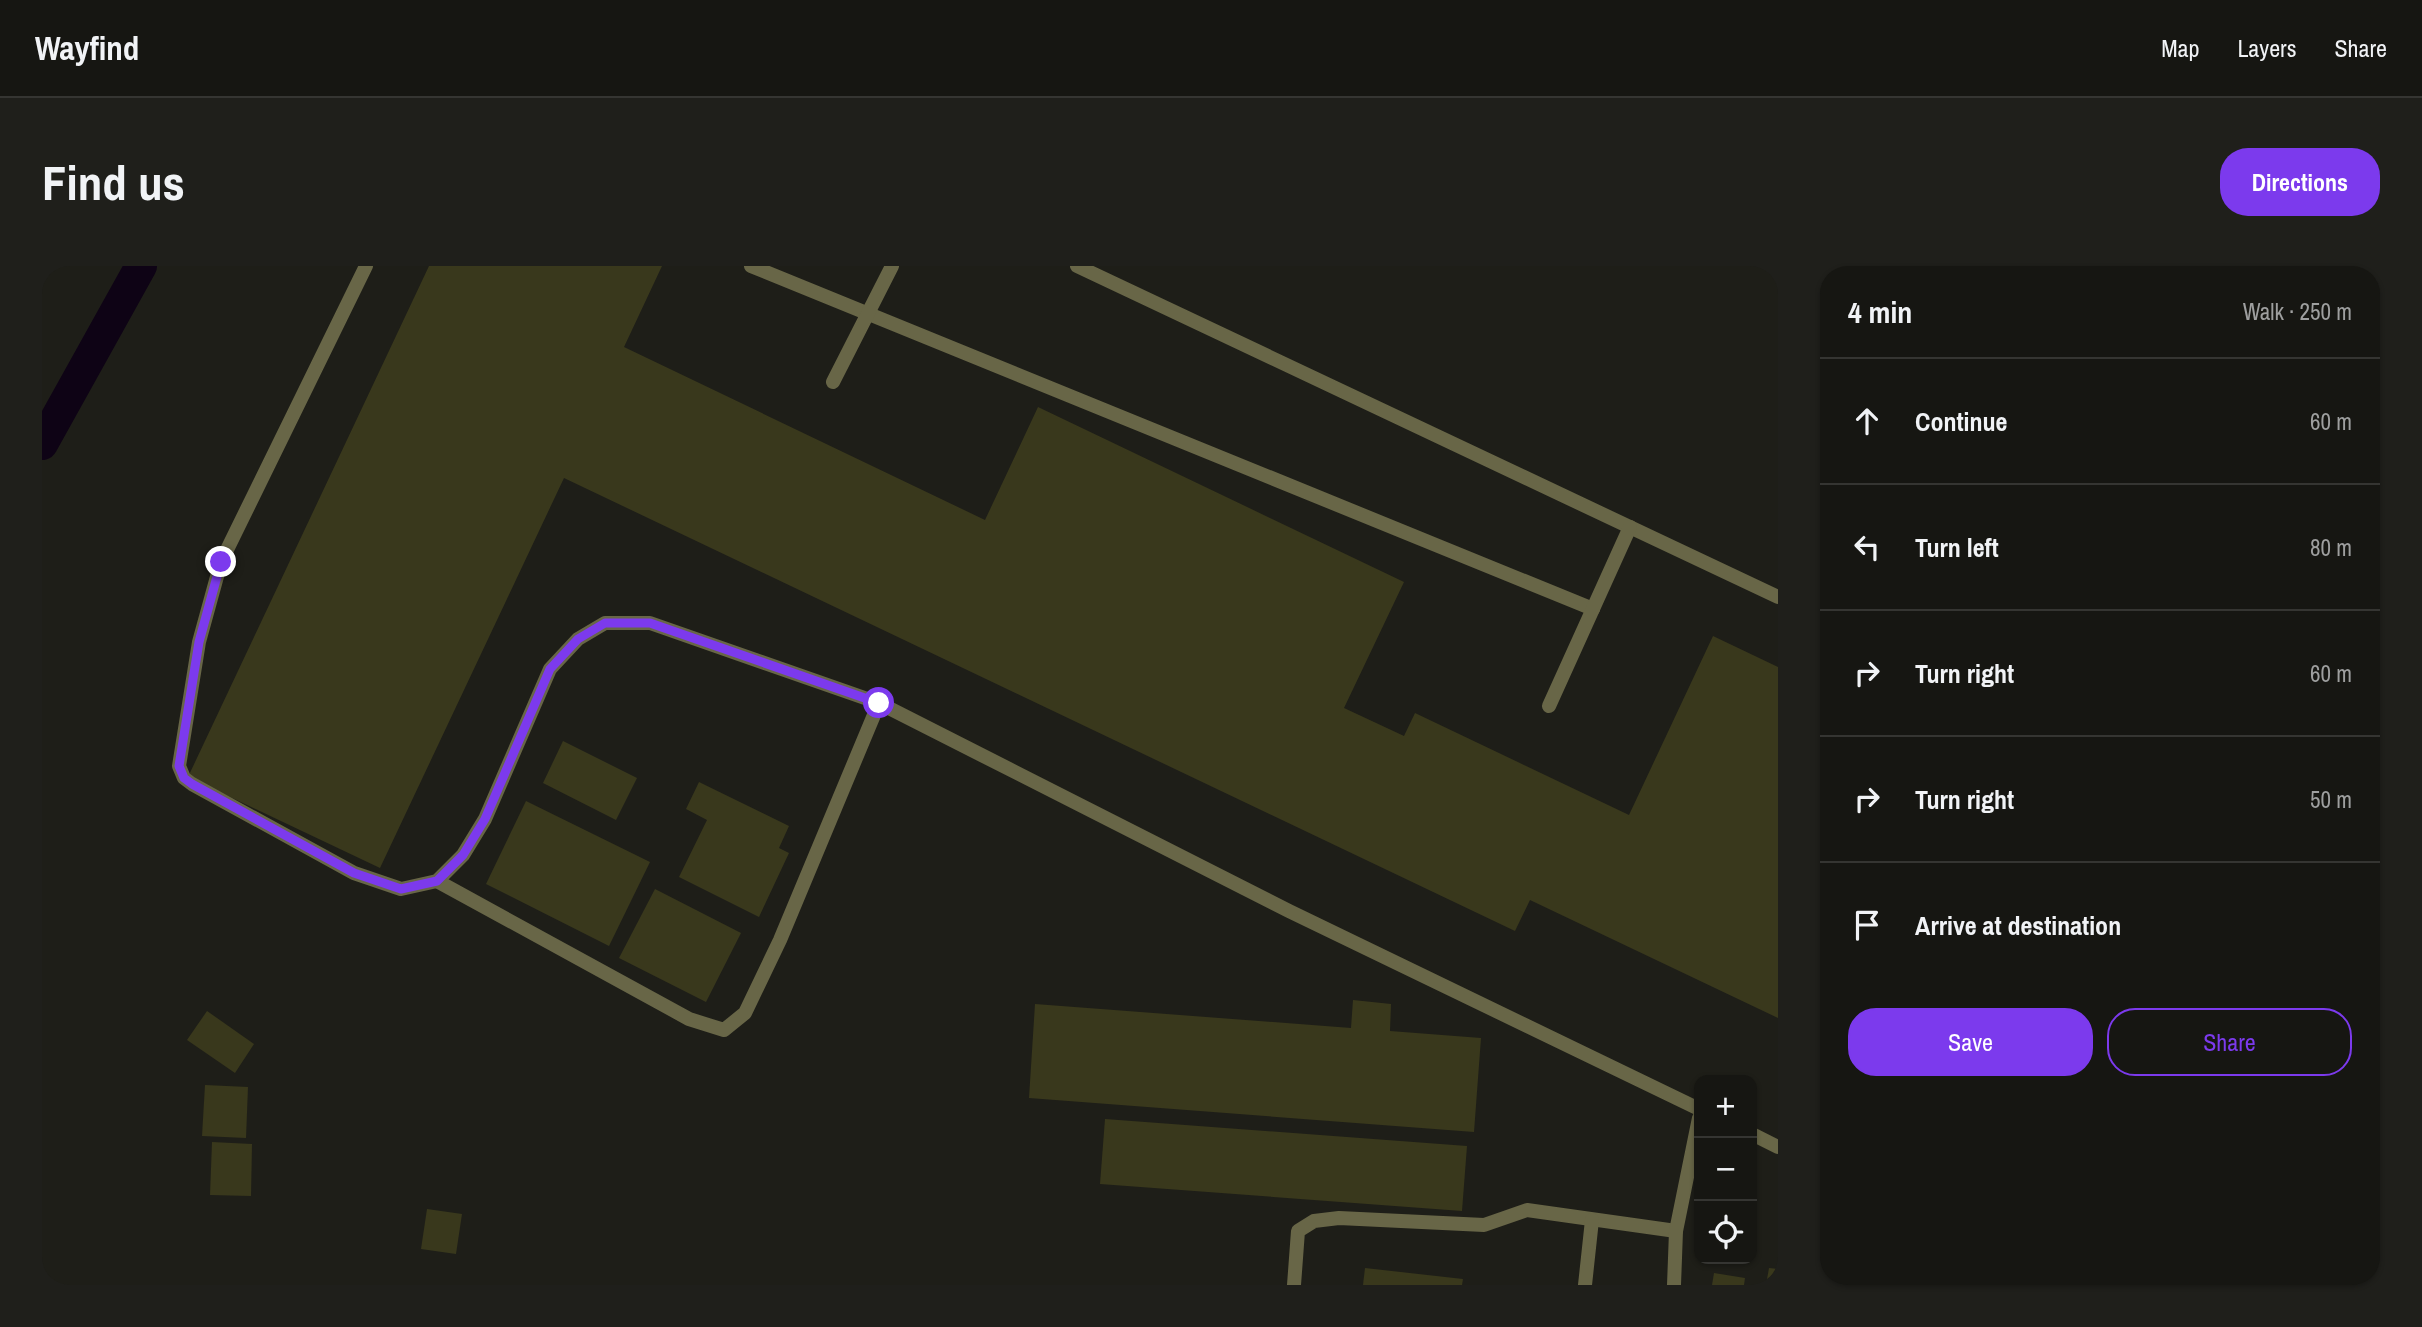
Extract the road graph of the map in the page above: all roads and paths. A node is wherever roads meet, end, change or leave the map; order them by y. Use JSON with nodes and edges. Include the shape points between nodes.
{"nodes":[{"id":1,"x":366,"y":266,"type":"edge"},
{"id":2,"x":751,"y":266,"type":"edge"},
{"id":3,"x":892,"y":266,"type":"edge"},
{"id":4,"x":1077,"y":266,"type":"edge"},
{"id":5,"x":869,"y":314,"type":"junction"},
{"id":6,"x":833,"y":382,"type":"dead end"},
{"id":7,"x":1630,"y":527,"type":"junction"},
{"id":8,"x":1778,"y":597,"type":"edge"},
{"id":9,"x":1592,"y":609,"type":"junction"},
{"id":10,"x":879,"y":703,"type":"junction"},
{"id":11,"x":1549,"y":706,"type":"dead end"},
{"id":12,"x":437,"y":881,"type":"junction"},
{"id":13,"x":1694,"y":1107,"type":"edge"},
{"id":14,"x":1757,"y":1136,"type":"edge"},
{"id":15,"x":1695,"y":1138,"type":"edge"},
{"id":16,"x":1778,"y":1147,"type":"edge"},
{"id":17,"x":1592,"y":1220,"type":"junction"},
{"id":18,"x":1676,"y":1231,"type":"junction"},
{"id":19,"x":1294,"y":1285,"type":"edge"},
{"id":20,"x":1585,"y":1285,"type":"edge"},
{"id":21,"x":1674,"y":1285,"type":"edge"}],
"edges":[{"from":1,"to":12,"type":"lane","via":[[221,562],[199,642],[179,766],[192,784],[354,873],[401,889]]},
{"from":2,"to":5,"type":"lane"},
{"from":3,"to":5,"type":"lane"},
{"from":4,"to":7,"type":"lane"},
{"from":5,"to":6,"type":"lane"},
{"from":5,"to":9,"type":"lane"},
{"from":7,"to":8,"type":"lane"},
{"from":7,"to":9,"type":"lane"},
{"from":9,"to":11,"type":"lane"},
{"from":10,"to":12,"type":"lane","via":[[650,623],[605,623],[578,639],[550,669],[485,819],[463,855]]},
{"from":10,"to":12,"type":"lane","via":[[780,940],[745,1013],[724,1030],[689,1019]]},
{"from":10,"to":13,"type":"lane","via":[[1289,911]]},
{"from":14,"to":16,"type":"lane"},
{"from":15,"to":18,"type":"lane"},
{"from":17,"to":18,"type":"lane"},
{"from":17,"to":19,"type":"lane","via":[[1527,1210],[1485,1225],[1339,1218],[1314,1222],[1298,1231]]},
{"from":17,"to":20,"type":"lane"},
{"from":18,"to":21,"type":"lane"}]}
